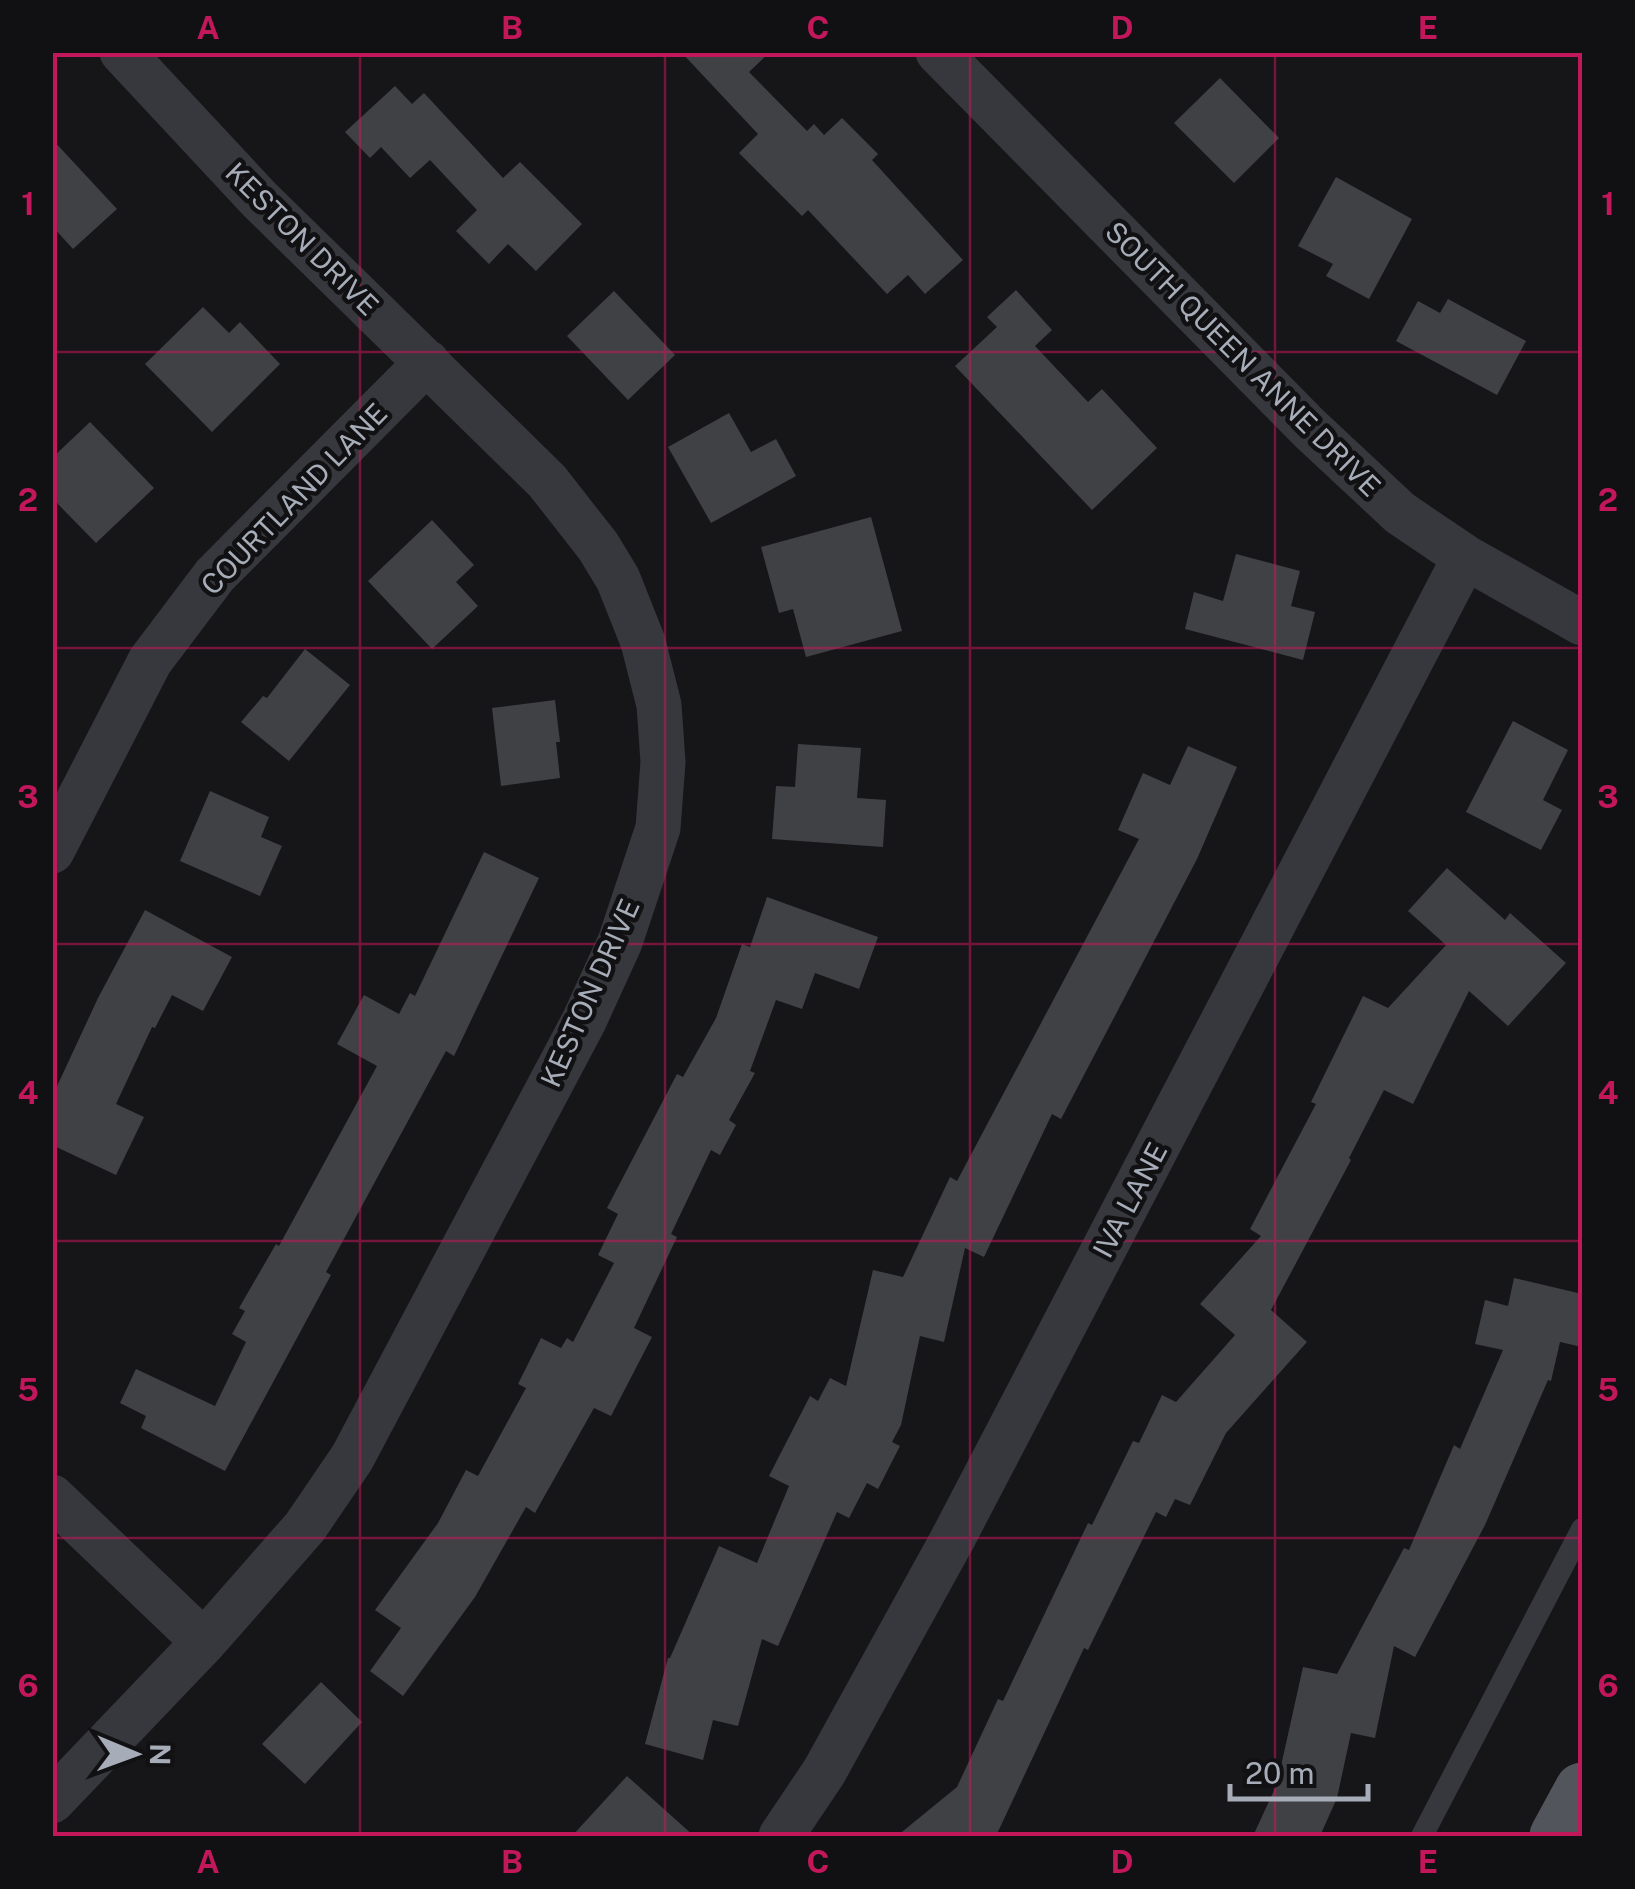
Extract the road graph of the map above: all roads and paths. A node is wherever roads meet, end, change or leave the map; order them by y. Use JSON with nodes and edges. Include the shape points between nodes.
{"nodes":[{"id":1,"x":122,"y":52,"type":"edge"},
{"id":2,"x":938,"y":52,"type":"edge"},
{"id":3,"x":428,"y":362,"type":"junction"},
{"id":4,"x":1465,"y":557,"type":"junction"},
{"id":5,"x":1582,"y":623,"type":"edge"},
{"id":6,"x":52,"y":851,"type":"edge"},
{"id":7,"x":52,"y":1496,"type":"edge"},
{"id":8,"x":1582,"y":1529,"type":"edge"},
{"id":9,"x":204,"y":1642,"type":"junction"},
{"id":10,"x":1582,"y":1790,"type":"edge"},
{"id":11,"x":52,"y":1801,"type":"edge"},
{"id":12,"x":781,"y":1836,"type":"edge"},
{"id":13,"x":1422,"y":1836,"type":"edge"},
{"id":14,"x":1557,"y":1836,"type":"edge"}],
"edges":[{"from":1,"to":3,"type":"street","name":"KESTON DRIVE","via":[[260,199]]},
{"from":2,"to":4,"type":"street","name":"SOUTH QUEEN ANNE DRIVE","via":[[1310,429],[1400,512]]},
{"from":3,"to":6,"type":"street","name":"COURTLAND LANE","via":[[214,575],[150,661]]},
{"from":3,"to":9,"type":"street","name":"KESTON DRIVE","via":[[547,481],[618,580],[659,705],[658,828],[620,942],[584,1021],[352,1458],[305,1528]]},
{"from":4,"to":5,"type":"street","name":"SOUTH QUEEN ANNE DRIVE"},
{"from":4,"to":12,"type":"street","name":"IVA LANE","via":[[952,1540],[824,1772]]},
{"from":7,"to":9,"type":"street"},
{"from":8,"to":13,"type":"lane"},
{"from":9,"to":11,"type":"street","name":"KESTON DRIVE"},
{"from":10,"to":14,"type":"main road"}]}
